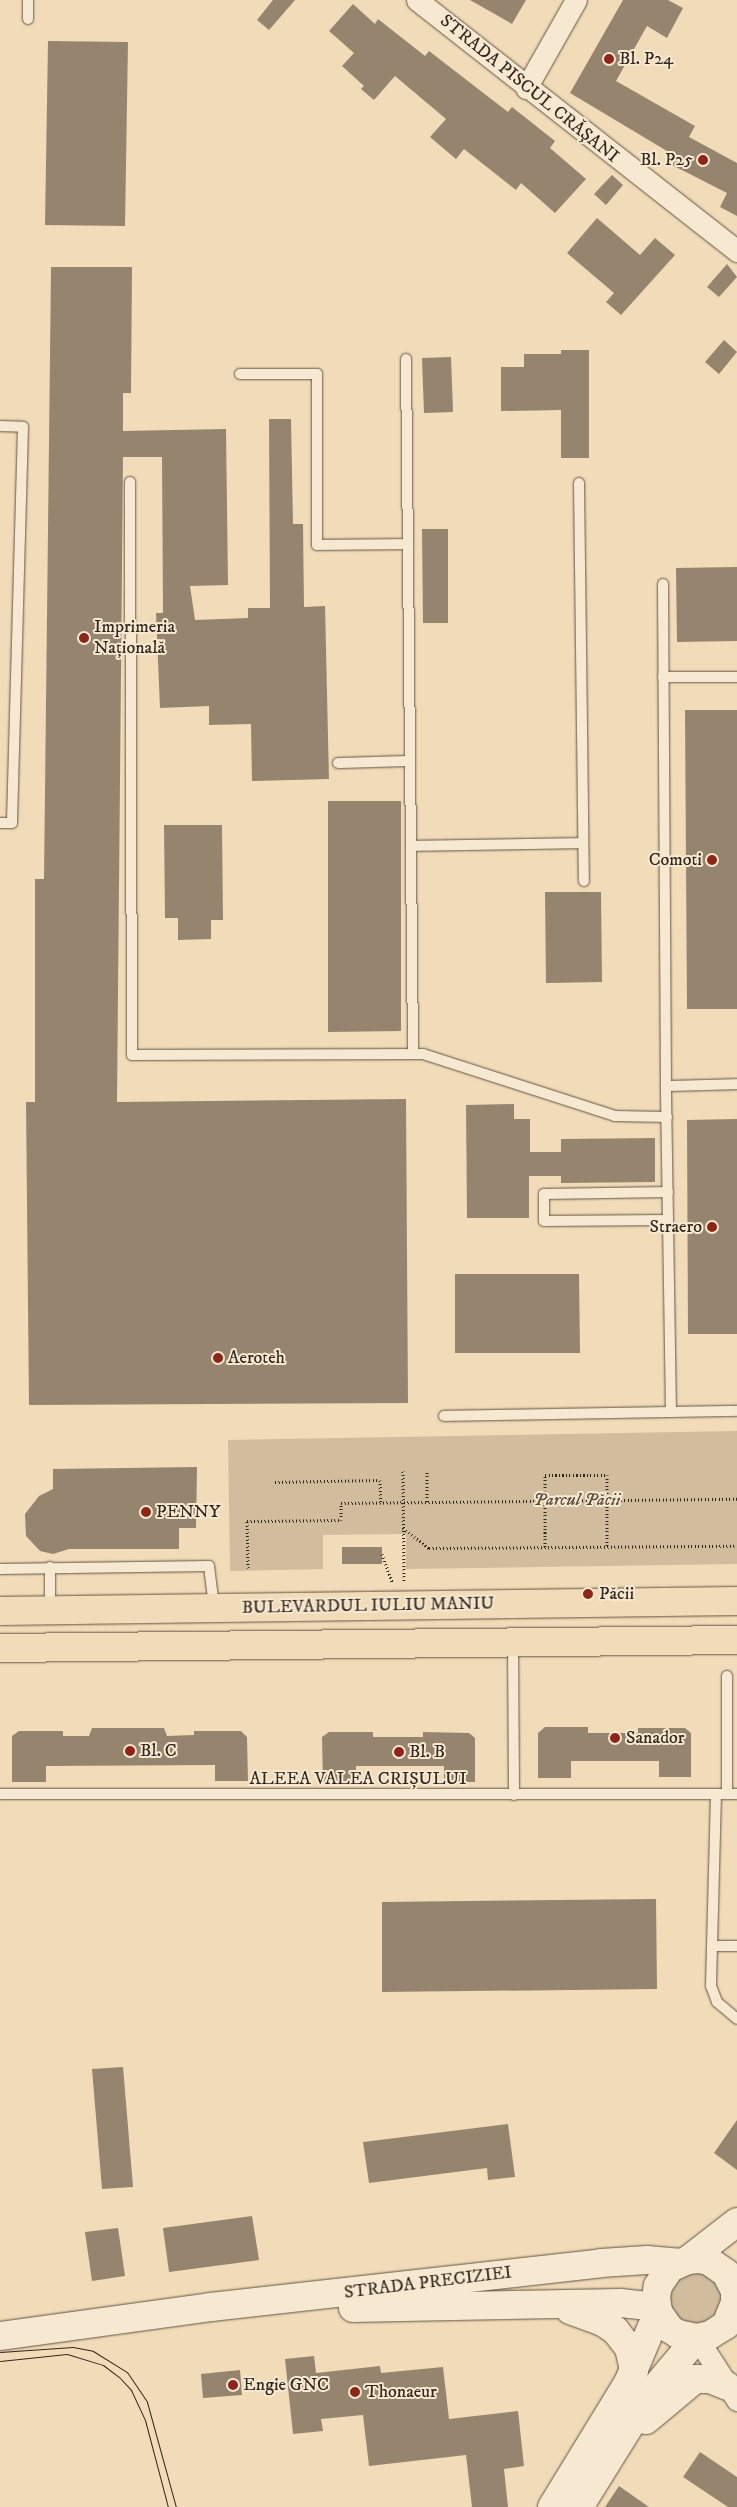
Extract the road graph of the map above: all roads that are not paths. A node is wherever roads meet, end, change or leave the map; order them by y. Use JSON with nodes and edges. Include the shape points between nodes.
{"nodes":[{"id":1,"x":28,"y":0,"type":"edge"},
{"id":2,"x":417,"y":0,"type":"edge"},
{"id":3,"x":576,"y":0,"type":"edge"},
{"id":4,"x":28,"y":19,"type":"dead end"},
{"id":5,"x":526,"y":88,"type":"junction"},
{"id":6,"x":737,"y":251,"type":"edge"},
{"id":7,"x":406,"y":359,"type":"dead end"},
{"id":8,"x":240,"y":374,"type":"dead end"},
{"id":9,"x":0,"y":426,"type":"edge"},
{"id":10,"x":130,"y":482,"type":"dead end"},
{"id":11,"x":579,"y":483,"type":"dead end"},
{"id":12,"x":408,"y":544,"type":"junction"},
{"id":13,"x":663,"y":584,"type":"dead end"},
{"id":14,"x":664,"y":677,"type":"junction"},
{"id":15,"x":737,"y":677,"type":"edge"},
{"id":16,"x":410,"y":761,"type":"junction"},
{"id":17,"x":338,"y":763,"type":"dead end"},
{"id":18,"x":0,"y":823,"type":"edge"},
{"id":19,"x":583,"y":843,"type":"junction"},
{"id":20,"x":411,"y":846,"type":"junction"},
{"id":21,"x":584,"y":881,"type":"dead end"},
{"id":22,"x":413,"y":1054,"type":"junction"},
{"id":23,"x":737,"y":1084,"type":"edge"},
{"id":24,"x":666,"y":1086,"type":"junction"},
{"id":25,"x":666,"y":1117,"type":"junction"},
{"id":26,"x":668,"y":1192,"type":"junction"},
{"id":27,"x":668,"y":1220,"type":"junction"},
{"id":28,"x":737,"y":1411,"type":"edge"},
{"id":29,"x":672,"y":1412,"type":"junction"},
{"id":30,"x":444,"y":1416,"type":"dead end"},
{"id":31,"x":50,"y":1567,"type":"junction"},
{"id":32,"x":0,"y":1569,"type":"edge"},
{"id":33,"x":737,"y":1601,"type":"edge"},
{"id":34,"x":214,"y":1608,"type":"junction"},
{"id":35,"x":50,"y":1610,"type":"junction"},
{"id":36,"x":0,"y":1611,"type":"edge"},
{"id":37,"x":737,"y":1640,"type":"edge"},
{"id":38,"x":512,"y":1641,"type":"junction"},
{"id":39,"x":0,"y":1648,"type":"edge"},
{"id":40,"x":727,"y":1676,"type":"dead end"},
{"id":41,"x":0,"y":1794,"type":"edge"},
{"id":42,"x":727,"y":1794,"type":"edge"},
{"id":43,"x":514,"y":1795,"type":"junction"},
{"id":44,"x":712,"y":1946,"type":"junction"},
{"id":45,"x":737,"y":1946,"type":"edge"},
{"id":46,"x":737,"y":2019,"type":"edge"},
{"id":47,"x":737,"y":2222,"type":"edge"},
{"id":48,"x":684,"y":2261,"type":"junction"},
{"id":49,"x":307,"y":2303,"type":"junction"},
{"id":50,"x":549,"y":2304,"type":"junction"},
{"id":51,"x":658,"y":2309,"type":"junction"},
{"id":52,"x":735,"y":2313,"type":"edge"},
{"id":53,"x":0,"y":2336,"type":"edge"},
{"id":54,"x":697,"y":2338,"type":"junction"},
{"id":55,"x":634,"y":2370,"type":"junction"},
{"id":56,"x":732,"y":2393,"type":"edge"},
{"id":57,"x":613,"y":2453,"type":"junction"},
{"id":58,"x":552,"y":2507,"type":"edge"},
{"id":59,"x":579,"y":2507,"type":"edge"}],
"edges":[{"from":1,"to":4,"type":"lane"},
{"from":2,"to":5,"type":"street","name":"STRADA PISCUL CRĂȘANI"},
{"from":3,"to":5,"type":"street"},
{"from":5,"to":6,"type":"street","name":"STRADA PISCUL CRĂȘANI"},
{"from":7,"to":12,"type":"lane"},
{"from":8,"to":12,"type":"lane","via":[[317,374],[317,545]]},
{"from":9,"to":18,"type":"lane","via":[[23,427],[12,823]]},
{"from":10,"to":22,"type":"lane","via":[[132,1055]]},
{"from":11,"to":19,"type":"lane"},
{"from":12,"to":16,"type":"lane"},
{"from":13,"to":14,"type":"lane"},
{"from":14,"to":15,"type":"lane"},
{"from":14,"to":24,"type":"lane"},
{"from":16,"to":17,"type":"lane"},
{"from":16,"to":20,"type":"lane"},
{"from":19,"to":20,"type":"lane"},
{"from":19,"to":21,"type":"lane"},
{"from":20,"to":22,"type":"lane"},
{"from":22,"to":25,"type":"lane","via":[[423,1054],[615,1116]]},
{"from":23,"to":24,"type":"lane"},
{"from":24,"to":25,"type":"lane"},
{"from":25,"to":26,"type":"lane"},
{"from":26,"to":27,"type":"lane"},
{"from":26,"to":27,"type":"lane","via":[[544,1194],[544,1221]]},
{"from":27,"to":29,"type":"lane"},
{"from":28,"to":29,"type":"lane"},
{"from":29,"to":30,"type":"lane"},
{"from":31,"to":32,"type":"lane"},
{"from":31,"to":34,"type":"lane","via":[[209,1566]]},
{"from":31,"to":35,"type":"lane"},
{"from":33,"to":34,"type":"main road","name":"BULEVARDUL IULIU MANIU"},
{"from":34,"to":35,"type":"main road","name":"BULEVARDUL IULIU MANIU"},
{"from":35,"to":36,"type":"main road","name":"BULEVARDUL IULIU MANIU"},
{"from":37,"to":38,"type":"main road","name":"BULEVARDUL IULIU MANIU"},
{"from":38,"to":39,"type":"main road","name":"BULEVARDUL IULIU MANIU"},
{"from":38,"to":43,"type":"lane"},
{"from":40,"to":42,"type":"lane"},
{"from":41,"to":43,"type":"lane","name":"ALEEA VALEA CRIȘULUI"},
{"from":42,"to":43,"type":"lane","name":"ALEEA VALEA CRIȘULUI"},
{"from":42,"to":44,"type":"lane"},
{"from":44,"to":45,"type":"lane"},
{"from":44,"to":46,"type":"lane","via":[[713,1995]]},
{"from":47,"to":48,"type":"street"},
{"from":48,"to":49,"type":"street","name":"STRADA PRECIZIEI","via":[[602,2263]]},
{"from":48,"to":51,"type":"street","via":[[670,2268],[658,2286]]},
{"from":48,"to":52,"type":"street","via":[[709,2262],[718,2266],[732,2282]]},
{"from":49,"to":50,"type":"street","name":"STRADA PRECIZIEI"},
{"from":49,"to":53,"type":"street","name":"STRADA PRECIZIEI","via":[[177,2313]]},
{"from":50,"to":51,"type":"street","name":"STRADA PRECIZIEI","via":[[620,2303]]},
{"from":50,"to":55,"type":"street","via":[[602,2321],[615,2330],[629,2348]]},
{"from":51,"to":54,"type":"street","via":[[678,2334]]},
{"from":51,"to":55,"type":"street"},
{"from":52,"to":54,"type":"street","via":[[718,2331]]},
{"from":54,"to":56,"type":"street"},
{"from":54,"to":57,"type":"street","via":[[653,2390]]},
{"from":55,"to":58,"type":"street"},
{"from":56,"to":57,"type":"street","via":[[704,2378],[686,2384]]},
{"from":57,"to":59,"type":"street"}]}
